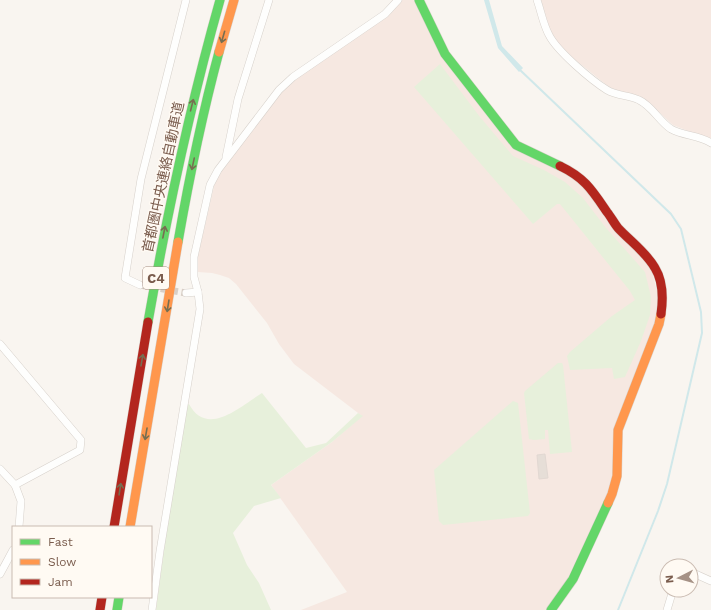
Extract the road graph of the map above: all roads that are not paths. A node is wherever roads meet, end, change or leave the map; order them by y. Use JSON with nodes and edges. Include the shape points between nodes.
{"nodes":[{"id":1,"x":186,"y":0,"type":"edge"},
{"id":2,"x":220,"y":0,"type":"edge"},
{"id":3,"x":234,"y":0,"type":"edge"},
{"id":4,"x":269,"y":0,"type":"edge"},
{"id":5,"x":398,"y":0,"type":"edge"},
{"id":6,"x":419,"y":0,"type":"edge"},
{"id":7,"x":537,"y":0,"type":"edge"},
{"id":8,"x":711,"y":143,"type":"edge"},
{"id":9,"x":226,"y":159,"type":"junction"},
{"id":10,"x":140,"y":285,"type":"tunnel mouth"},
{"id":11,"x":186,"y":292,"type":"tunnel mouth"},
{"id":12,"x":198,"y":292,"type":"junction"},
{"id":13,"x":0,"y":344,"type":"edge"},
{"id":14,"x":0,"y":469,"type":"edge"},
{"id":15,"x":15,"y":485,"type":"junction"},
{"id":16,"x":19,"y":526,"type":"edge"},
{"id":17,"x":114,"y":526,"type":"edge"},
{"id":18,"x":130,"y":526,"type":"edge"},
{"id":19,"x":12,"y":552,"type":"edge"},
{"id":20,"x":0,"y":574,"type":"edge"},
{"id":21,"x":699,"y":575,"type":"edge"},
{"id":22,"x":711,"y":580,"type":"edge"},
{"id":23,"x":102,"y":598,"type":"edge"},
{"id":24,"x":119,"y":598,"type":"edge"},
{"id":25,"x":671,"y":598,"type":"edge"},
{"id":26,"x":100,"y":610,"type":"edge"},
{"id":27,"x":117,"y":610,"type":"edge"},
{"id":28,"x":152,"y":610,"type":"edge"},
{"id":29,"x":551,"y":610,"type":"edge"},
{"id":30,"x":667,"y":610,"type":"edge"}],
"edges":[{"from":1,"to":10,"type":"street","via":[[141,179],[125,278]]},
{"from":17,"to":2,"type":"main road","name":"首都圏中央連絡自動車道","number":"C4","one_way":true,"via":[[164,232],[181,150]]},
{"from":3,"to":18,"type":"main road","name":"首都圏中央連絡自動車道","number":"C4","one_way":true,"via":[[211,82],[186,198]]},
{"from":4,"to":9,"type":"street","via":[[238,99]]},
{"from":5,"to":9,"type":"street","via":[[385,14],[289,81]]},
{"from":6,"to":29,"type":"main road","via":[[445,54],[516,145],[573,172],[582,180],[592,190],[617,227],[650,261],[659,279],[662,305],[659,324],[618,430],[617,476],[612,494],[573,580]]},
{"from":7,"to":8,"type":"street","via":[[549,36],[563,53],[593,79],[607,90],[639,100],[670,128]]},
{"from":9,"to":12,"type":"street","via":[[210,185],[194,257],[194,277]]},
{"from":11,"to":12,"type":"street"},
{"from":12,"to":28,"type":"street","via":[[200,309]]},
{"from":13,"to":15,"type":"street","via":[[81,440],[80,450]]},
{"from":14,"to":15,"type":"street"},
{"from":15,"to":16,"type":"street","via":[[21,501]]},
{"from":19,"to":20,"type":"street"},
{"from":21,"to":22,"type":"street"},
{"from":23,"to":26,"type":"main road"},
{"from":24,"to":27,"type":"main road"},
{"from":25,"to":30,"type":"street"}]}
